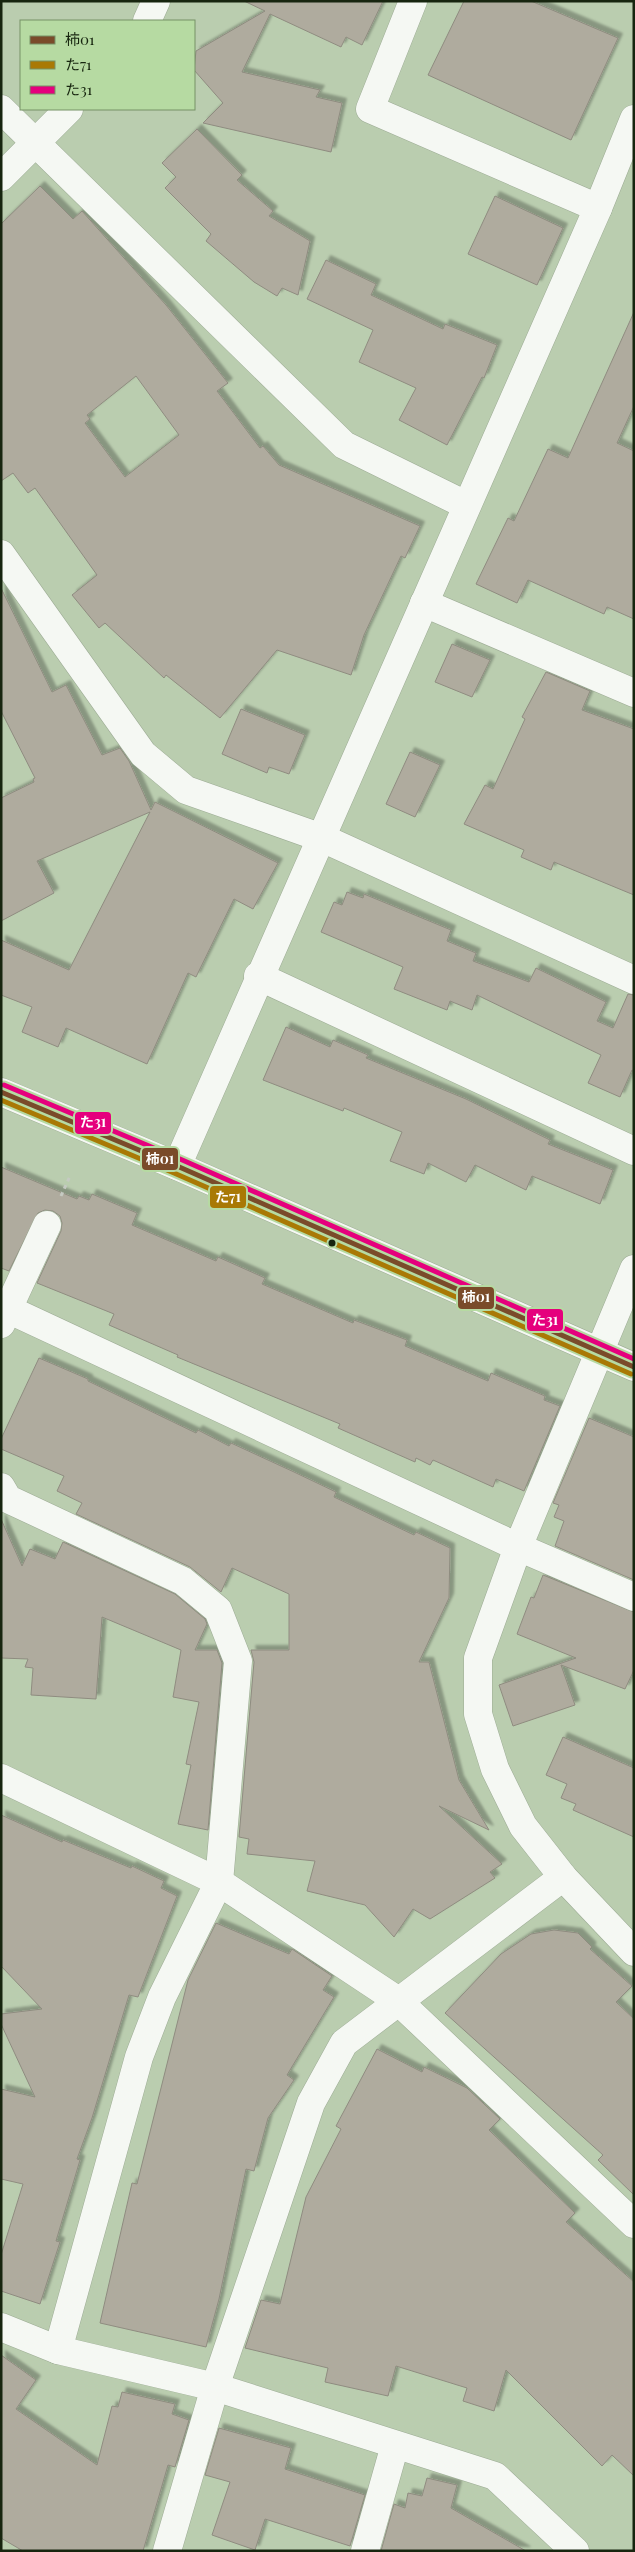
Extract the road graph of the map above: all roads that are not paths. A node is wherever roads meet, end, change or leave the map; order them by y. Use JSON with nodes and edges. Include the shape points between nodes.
{"nodes":[{"id":1,"x":156,"y":1,"type":"edge"},
{"id":2,"x":413,"y":1,"type":"edge"},
{"id":3,"x":147,"y":20,"type":"edge"},
{"id":4,"x":1,"y":109,"type":"edge"},
{"id":5,"x":68,"y":110,"type":"edge"},
{"id":6,"x":634,"y":119,"type":"edge"},
{"id":7,"x":35,"y":144,"type":"junction"},
{"id":8,"x":1,"y":177,"type":"edge"},
{"id":9,"x":598,"y":208,"type":"junction"},
{"id":10,"x":466,"y":505,"type":"junction"},
{"id":11,"x":1,"y":554,"type":"edge"},
{"id":12,"x":424,"y":603,"type":"junction"},
{"id":13,"x":634,"y":693,"type":"edge"},
{"id":14,"x":322,"y":838,"type":"junction"},
{"id":15,"x":258,"y":976,"type":"junction"},
{"id":16,"x":634,"y":980,"type":"edge"},
{"id":17,"x":1,"y":1092,"type":"edge"},
{"id":18,"x":634,"y":1151,"type":"edge"},
{"id":19,"x":177,"y":1166,"type":"junction"},
{"id":20,"x":47,"y":1225,"type":"dead end"},
{"id":21,"x":634,"y":1270,"type":"edge"},
{"id":22,"x":3,"y":1313,"type":"edge"},
{"id":23,"x":598,"y":1351,"type":"junction"},
{"id":24,"x":634,"y":1367,"type":"edge"},
{"id":25,"x":1,"y":1487,"type":"edge"},
{"id":26,"x":518,"y":1547,"type":"junction"},
{"id":27,"x":634,"y":1597,"type":"edge"},
{"id":28,"x":1,"y":1778,"type":"edge"},
{"id":29,"x":563,"y":1877,"type":"junction"},
{"id":30,"x":219,"y":1882,"type":"junction"},
{"id":31,"x":634,"y":1952,"type":"edge"},
{"id":32,"x":397,"y":2000,"type":"junction"},
{"id":33,"x":634,"y":2224,"type":"edge"},
{"id":34,"x":2,"y":2330,"type":"edge"},
{"id":35,"x":58,"y":2350,"type":"junction"},
{"id":36,"x":216,"y":2387,"type":"junction"},
{"id":37,"x":395,"y":2444,"type":"junction"},
{"id":38,"x":167,"y":2551,"type":"edge"},
{"id":39,"x":365,"y":2551,"type":"edge"},
{"id":40,"x":575,"y":2551,"type":"edge"}],
"edges":[{"from":1,"to":3,"type":"street"},
{"from":2,"to":9,"type":"street","via":[[370,109]]},
{"from":4,"to":7,"type":"street"},
{"from":5,"to":7,"type":"street"},
{"from":6,"to":9,"type":"street"},
{"from":7,"to":8,"type":"street"},
{"from":7,"to":10,"type":"street","via":[[344,445]]},
{"from":9,"to":10,"type":"street"},
{"from":10,"to":12,"type":"street"},
{"from":11,"to":14,"type":"street","via":[[143,754],[186,790]]},
{"from":12,"to":13,"type":"street"},
{"from":12,"to":14,"type":"street"},
{"from":14,"to":15,"type":"street"},
{"from":14,"to":16,"type":"street"},
{"from":15,"to":18,"type":"street"},
{"from":15,"to":19,"type":"street"},
{"from":17,"to":19,"type":"street"},
{"from":19,"to":23,"type":"street"},
{"from":20,"to":22,"type":"street"},
{"from":21,"to":23,"type":"street"},
{"from":22,"to":26,"type":"street"},
{"from":23,"to":24,"type":"street"},
{"from":23,"to":26,"type":"street"},
{"from":25,"to":30,"type":"street","via":[[8,1499],[183,1581],[218,1610],[238,1661]]},
{"from":26,"to":27,"type":"street"},
{"from":26,"to":29,"type":"street","via":[[478,1658],[478,1714],[495,1769],[523,1826]]},
{"from":28,"to":30,"type":"street"},
{"from":29,"to":31,"type":"street"},
{"from":29,"to":32,"type":"street"},
{"from":30,"to":32,"type":"street"},
{"from":30,"to":35,"type":"street","via":[[162,1997],[139,2057]]},
{"from":32,"to":33,"type":"street"},
{"from":32,"to":36,"type":"street","via":[[344,2043],[311,2104]]},
{"from":34,"to":35,"type":"street"},
{"from":35,"to":36,"type":"street"},
{"from":36,"to":37,"type":"street"},
{"from":36,"to":38,"type":"street"},
{"from":37,"to":39,"type":"street"},
{"from":37,"to":40,"type":"street","via":[[495,2476]]}]}
